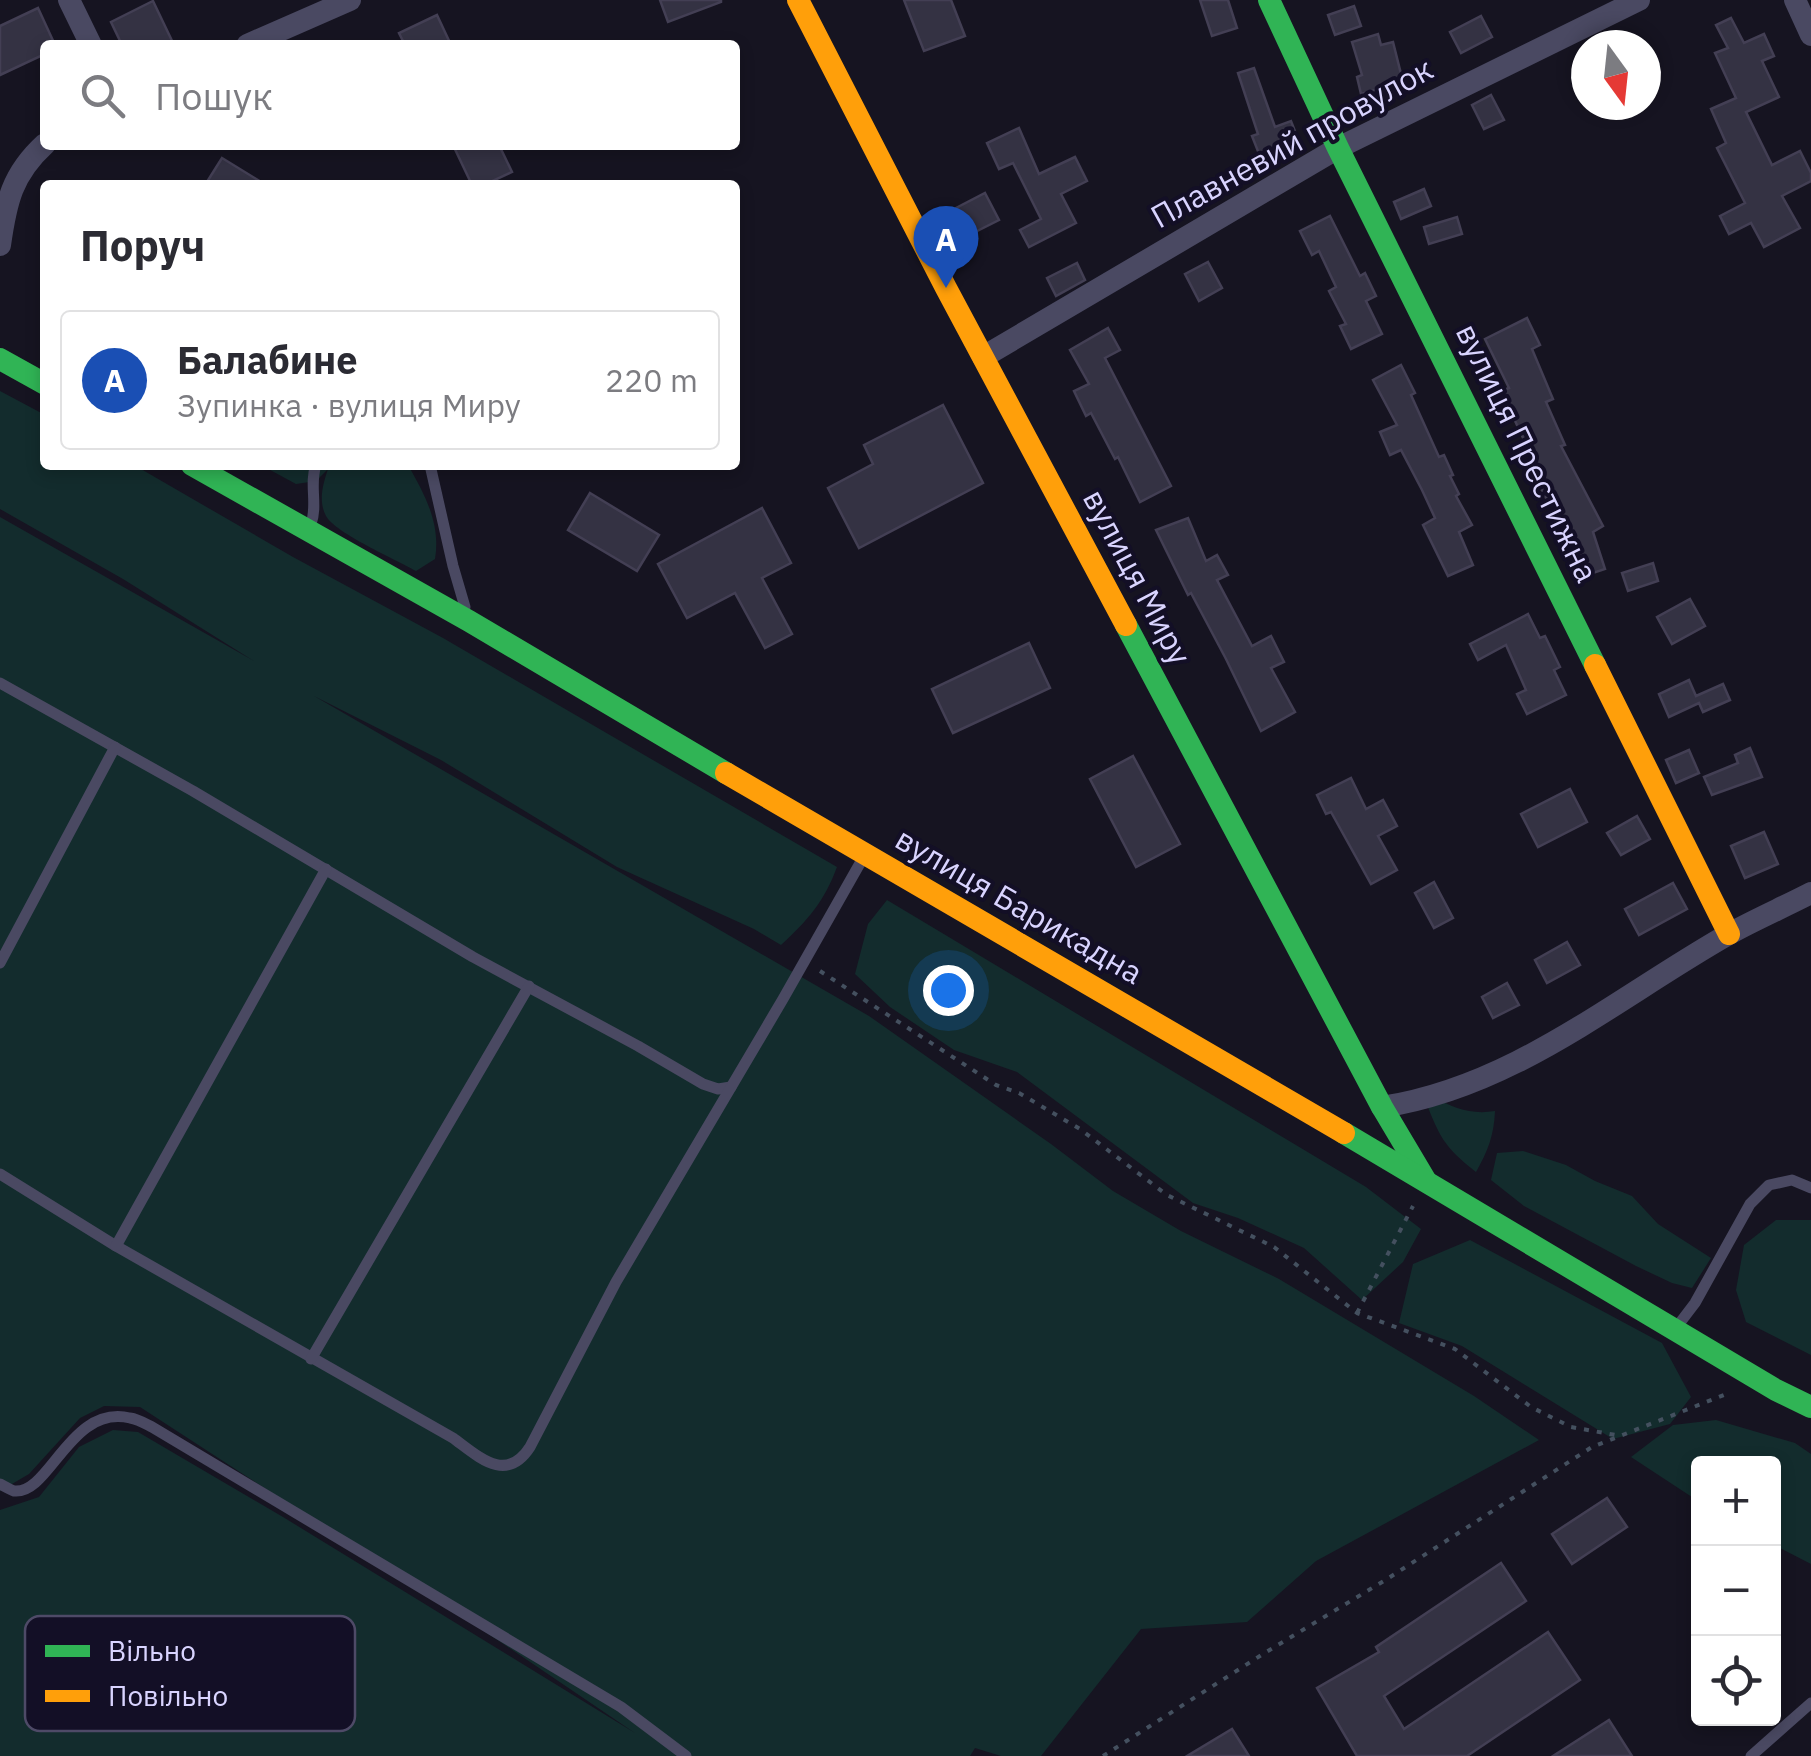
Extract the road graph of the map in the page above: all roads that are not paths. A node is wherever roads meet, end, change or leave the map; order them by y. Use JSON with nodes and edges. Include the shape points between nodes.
{"nodes":[{"id":1,"x":69,"y":0,"type":"edge"},
{"id":2,"x":350,"y":0,"type":"edge"},
{"id":3,"x":798,"y":0,"type":"edge"},
{"id":4,"x":1269,"y":0,"type":"edge"},
{"id":5,"x":1640,"y":0,"type":"edge"},
{"id":6,"x":1795,"y":0,"type":"edge"},
{"id":7,"x":1811,"y":35,"type":"edge"},
{"id":8,"x":89,"y":40,"type":"edge"},
{"id":9,"x":258,"y":40,"type":"edge"},
{"id":10,"x":40,"y":148,"type":"edge"},
{"id":11,"x":1338,"y":148,"type":"junction"},
{"id":12,"x":0,"y":245,"type":"edge"},
{"id":13,"x":984,"y":356,"type":"junction"},
{"id":14,"x":0,"y":359,"type":"edge"},
{"id":15,"x":40,"y":381,"type":"edge"},
{"id":16,"x":201,"y":470,"type":"edge"},
{"id":17,"x":314,"y":470,"type":"edge"},
{"id":18,"x":431,"y":470,"type":"edge"},
{"id":19,"x":309,"y":529,"type":"junction"},
{"id":20,"x":470,"y":621,"type":"junction"},
{"id":21,"x":0,"y":683,"type":"edge"},
{"id":22,"x":115,"y":747,"type":"junction"},
{"id":23,"x":865,"y":855,"type":"junction"},
{"id":24,"x":326,"y":869,"type":"junction"},
{"id":25,"x":1811,"y":893,"type":"edge"},
{"id":26,"x":1730,"y":934,"type":"junction"},
{"id":27,"x":0,"y":962,"type":"edge"},
{"id":28,"x":529,"y":986,"type":"junction"},
{"id":29,"x":731,"y":1086,"type":"junction"},
{"id":30,"x":1382,"y":1107,"type":"junction"},
{"id":31,"x":0,"y":1174,"type":"edge"},
{"id":32,"x":1426,"y":1181,"type":"junction"},
{"id":33,"x":1811,"y":1188,"type":"edge"},
{"id":34,"x":116,"y":1246,"type":"junction"},
{"id":35,"x":1674,"y":1328,"type":"junction"},
{"id":36,"x":311,"y":1358,"type":"junction"},
{"id":37,"x":1811,"y":1407,"type":"edge"},
{"id":38,"x":0,"y":1484,"type":"edge"},
{"id":39,"x":1811,"y":1703,"type":"edge"},
{"id":40,"x":686,"y":1756,"type":"edge"},
{"id":41,"x":1751,"y":1756,"type":"edge"}],
"edges":[{"from":1,"to":8,"type":"street"},
{"from":2,"to":9,"type":"street"},
{"from":3,"to":13,"type":"street","name":"вулиця Миру"},
{"from":4,"to":11,"type":"street","name":"вулиця Престижна"},
{"from":5,"to":11,"type":"street","name":"Плавневий провулок"},
{"from":6,"to":7,"type":"street"},
{"from":10,"to":12,"type":"street","via":[[14,184]]},
{"from":11,"to":13,"type":"street","name":"Плавневий провулок"},
{"from":11,"to":26,"type":"street","name":"вулиця Престижна"},
{"from":13,"to":30,"type":"street","name":"вулиця Миру"},
{"from":14,"to":15,"type":"street"},
{"from":16,"to":19,"type":"street","name":"вулиця Барикадна"},
{"from":17,"to":19,"type":"lane"},
{"from":18,"to":20,"type":"lane"},
{"from":19,"to":20,"type":"street","name":"вулиця Барикадна"},
{"from":20,"to":23,"type":"street","name":"вулиця Барикадна"},
{"from":21,"to":22,"type":"lane"},
{"from":22,"to":24,"type":"lane"},
{"from":22,"to":27,"type":"lane"},
{"from":23,"to":29,"type":"lane"},
{"from":23,"to":32,"type":"street","name":"вулиця Барикадна"},
{"from":24,"to":28,"type":"lane"},
{"from":24,"to":34,"type":"lane"},
{"from":25,"to":26,"type":"street"},
{"from":26,"to":30,"type":"street","via":[[1501,1072]]},
{"from":28,"to":29,"type":"lane","via":[[702,1084]]},
{"from":28,"to":36,"type":"lane"},
{"from":29,"to":36,"type":"lane","via":[[522,1460],[496,1467]]},
{"from":30,"to":32,"type":"street","name":"вулиця Миру"},
{"from":31,"to":34,"type":"lane"},
{"from":32,"to":35,"type":"street","name":"вулиця Барикадна"},
{"from":33,"to":35,"type":"lane","via":[[1792,1180],[1769,1186],[1750,1204]]},
{"from":34,"to":36,"type":"lane"},
{"from":35,"to":37,"type":"street","name":"вулиця Барикадна"},
{"from":38,"to":40,"type":"lane","via":[[13,1491],[28,1488],[86,1427],[128,1417],[621,1707]]},
{"from":39,"to":41,"type":"lane"}]}
